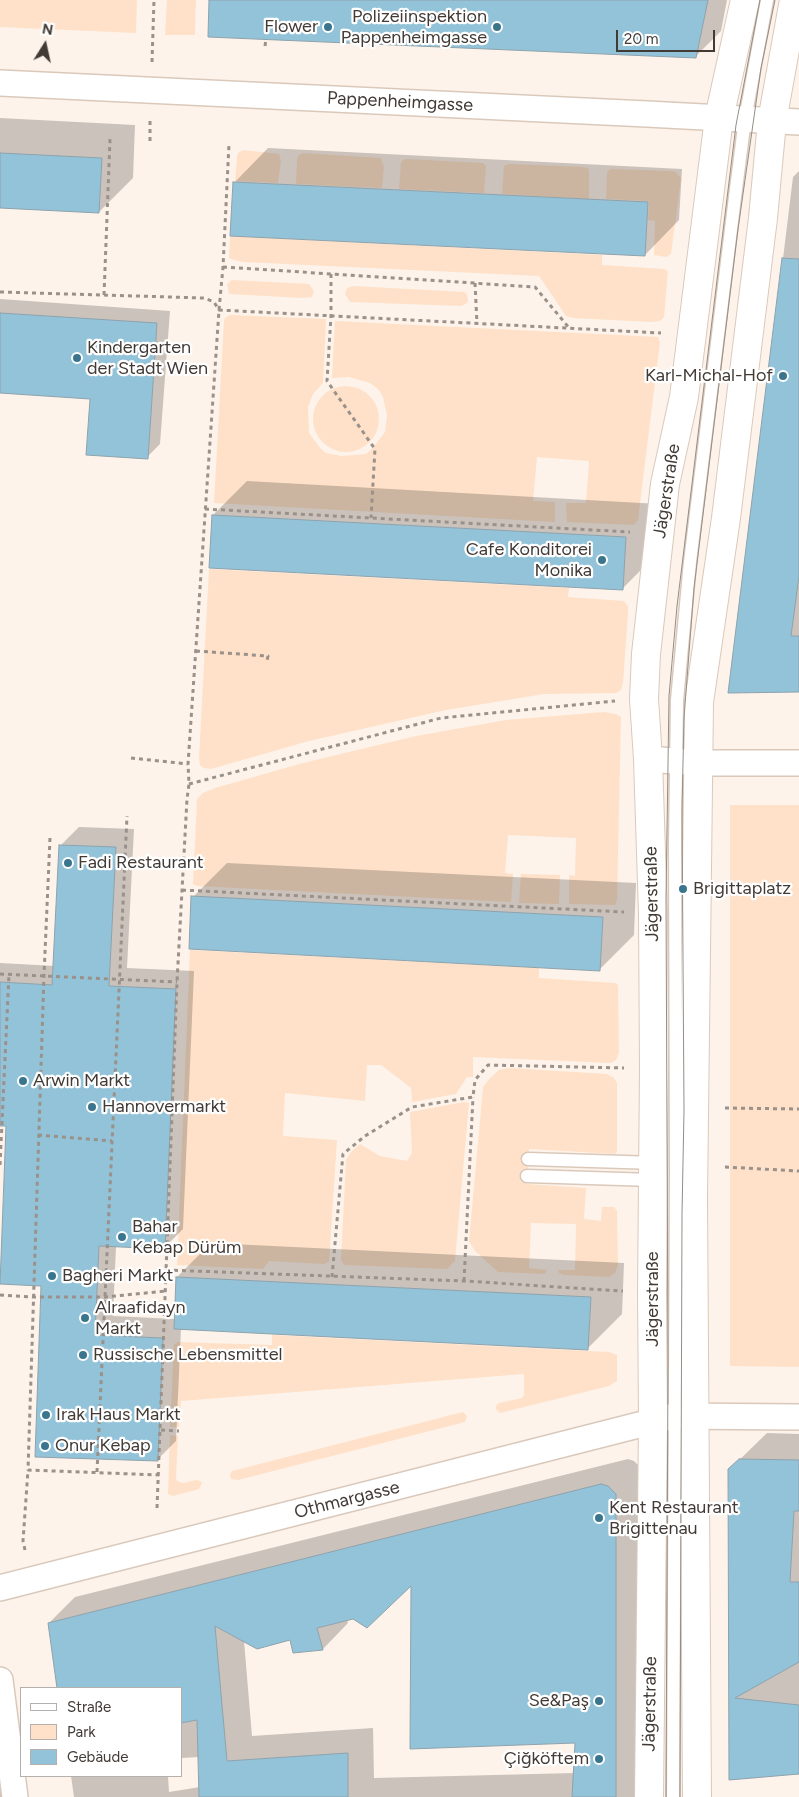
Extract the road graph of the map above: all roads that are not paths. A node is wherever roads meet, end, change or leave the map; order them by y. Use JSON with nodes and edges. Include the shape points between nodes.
{"nodes":[{"id":1,"x":745,"y":0,"type":"edge"},
{"id":2,"x":767,"y":0,"type":"edge"},
{"id":3,"x":794,"y":0,"type":"edge"},
{"id":4,"x":0,"y":83,"type":"edge"},
{"id":5,"x":732,"y":118,"type":"junction"},
{"id":6,"x":772,"y":121,"type":"junction"},
{"id":7,"x":799,"y":122,"type":"edge"},
{"id":8,"x":648,"y":759,"type":"junction"},
{"id":9,"x":687,"y":762,"type":"junction"},
{"id":10,"x":799,"y":763,"type":"edge"},
{"id":11,"x":528,"y":1159,"type":"dead end"},
{"id":12,"x":669,"y":1170,"type":"junction"},
{"id":13,"x":528,"y":1176,"type":"dead end"},
{"id":14,"x":799,"y":1416,"type":"edge"},
{"id":15,"x":673,"y":1418,"type":"junction"},
{"id":16,"x":0,"y":1588,"type":"edge"},
{"id":17,"x":0,"y":1680,"type":"edge"},
{"id":18,"x":15,"y":1797,"type":"edge"},
{"id":19,"x":650,"y":1797,"type":"edge"},
{"id":20,"x":673,"y":1797,"type":"edge"},
{"id":21,"x":697,"y":1797,"type":"edge"}],
"edges":[{"from":1,"to":5,"type":"main road","name":"Jägerstraße"},
{"from":2,"to":5,"type":"lane","name":"Jägerstraße"},
{"from":3,"to":6,"type":"main road","name":"Jägerstraße"},
{"from":4,"to":5,"type":"street","name":"Pappenheimgasse"},
{"from":5,"to":6,"type":"street","name":"Pappenheimgasse"},
{"from":5,"to":8,"type":"main road","name":"Jägerstraße","via":[[684,397],[665,484],[647,639],[644,699]]},
{"from":5,"to":9,"type":"lane","name":"Jägerstraße","via":[[677,700]]},
{"from":6,"to":7,"type":"street","name":"Pappenheimgasse"},
{"from":6,"to":9,"type":"main road","name":"Jägerstraße","via":[[726,518]]},
{"from":8,"to":9,"type":"street"},
{"from":8,"to":12,"type":"main road","name":"Jägerstraße","via":[[654,1069]]},
{"from":9,"to":10,"type":"street"},
{"from":9,"to":12,"type":"lane","name":"Jägerstraße"},
{"from":9,"to":12,"type":"main road","name":"Jägerstraße","via":[[696,867],[694,1108]]},
{"from":11,"to":12,"type":"lane"},
{"from":12,"to":13,"type":"lane"},
{"from":12,"to":15,"type":"lane","name":"Jägerstraße"},
{"from":12,"to":15,"type":"main road","name":"Jägerstraße","via":[[652,1293]]},
{"from":12,"to":15,"type":"main road","name":"Jägerstraße","via":[[693,1199]]},
{"from":14,"to":15,"type":"street"},
{"from":15,"to":16,"type":"street","name":"Othmargasse"},
{"from":15,"to":19,"type":"main road","name":"Jägerstraße"},
{"from":15,"to":20,"type":"lane","name":"Jägerstraße"},
{"from":15,"to":21,"type":"main road","name":"Jägerstraße"},
{"from":17,"to":18,"type":"street"}]}
